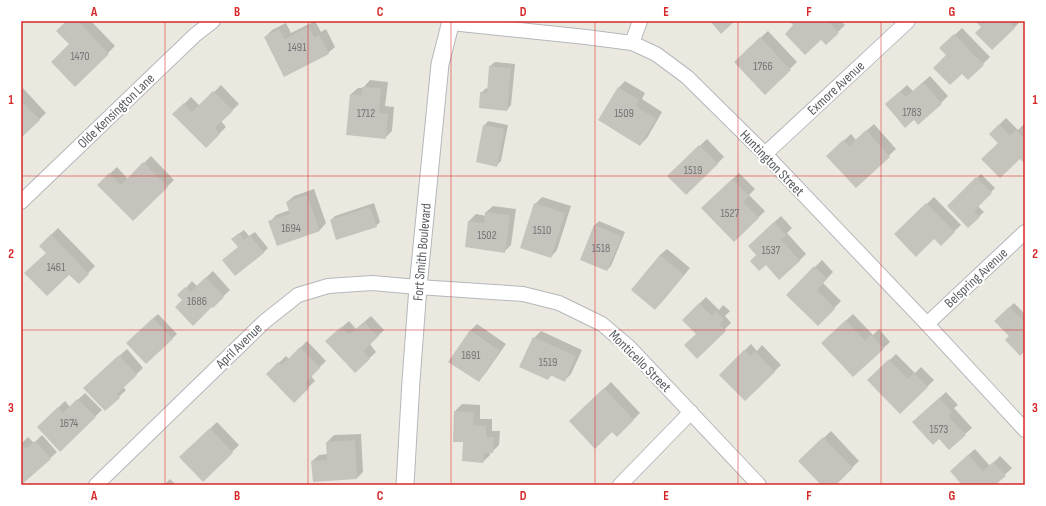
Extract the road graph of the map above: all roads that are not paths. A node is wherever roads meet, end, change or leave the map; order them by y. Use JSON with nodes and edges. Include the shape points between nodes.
{"nodes":[{"id":1,"x":213,"y":21,"type":"edge"},
{"id":2,"x":640,"y":21,"type":"edge"},
{"id":3,"x":908,"y":21,"type":"edge"},
{"id":4,"x":451,"y":22,"type":"edge"},
{"id":5,"x":632,"y":43,"type":"junction"},
{"id":6,"x":765,"y":154,"type":"junction"},
{"id":7,"x":21,"y":202,"type":"edge"},
{"id":8,"x":1025,"y":232,"type":"edge"},
{"id":9,"x":418,"y":288,"type":"junction"},
{"id":10,"x":927,"y":324,"type":"junction"},
{"id":11,"x":691,"y":412,"type":"junction"},
{"id":12,"x":1025,"y":430,"type":"edge"},
{"id":13,"x":96,"y":485,"type":"edge"},
{"id":14,"x":405,"y":485,"type":"edge"},
{"id":15,"x":620,"y":485,"type":"edge"},
{"id":16,"x":760,"y":485,"type":"edge"}],
"edges":[{"from":1,"to":7,"type":"street","name":"Olde Kensington Lane","via":[[195,35]]},
{"from":2,"to":5,"type":"street"},
{"from":3,"to":6,"type":"street","name":"Exmore Avenue"},
{"from":4,"to":5,"type":"street","name":"Huntington Street"},
{"from":4,"to":9,"type":"street","name":"Fort Smith Boulevard","via":[[440,64]]},
{"from":5,"to":6,"type":"street","name":"Huntington Street","via":[[656,54],[687,77]]},
{"from":6,"to":10,"type":"street","name":"Huntington Street"},
{"from":8,"to":10,"type":"street","name":"Belspring Avenue"},
{"from":9,"to":11,"type":"street","name":"Monticello Street","via":[[523,294],[559,303],[602,324],[629,347]]},
{"from":9,"to":13,"type":"street","name":"April Avenue","via":[[372,283],[328,286],[298,295],[264,322]]},
{"from":9,"to":14,"type":"street","name":"Fort Smith Boulevard"},
{"from":10,"to":12,"type":"street","name":"Huntington Street"},
{"from":11,"to":15,"type":"street"},
{"from":11,"to":16,"type":"street","name":"Monticello Street"}]}
